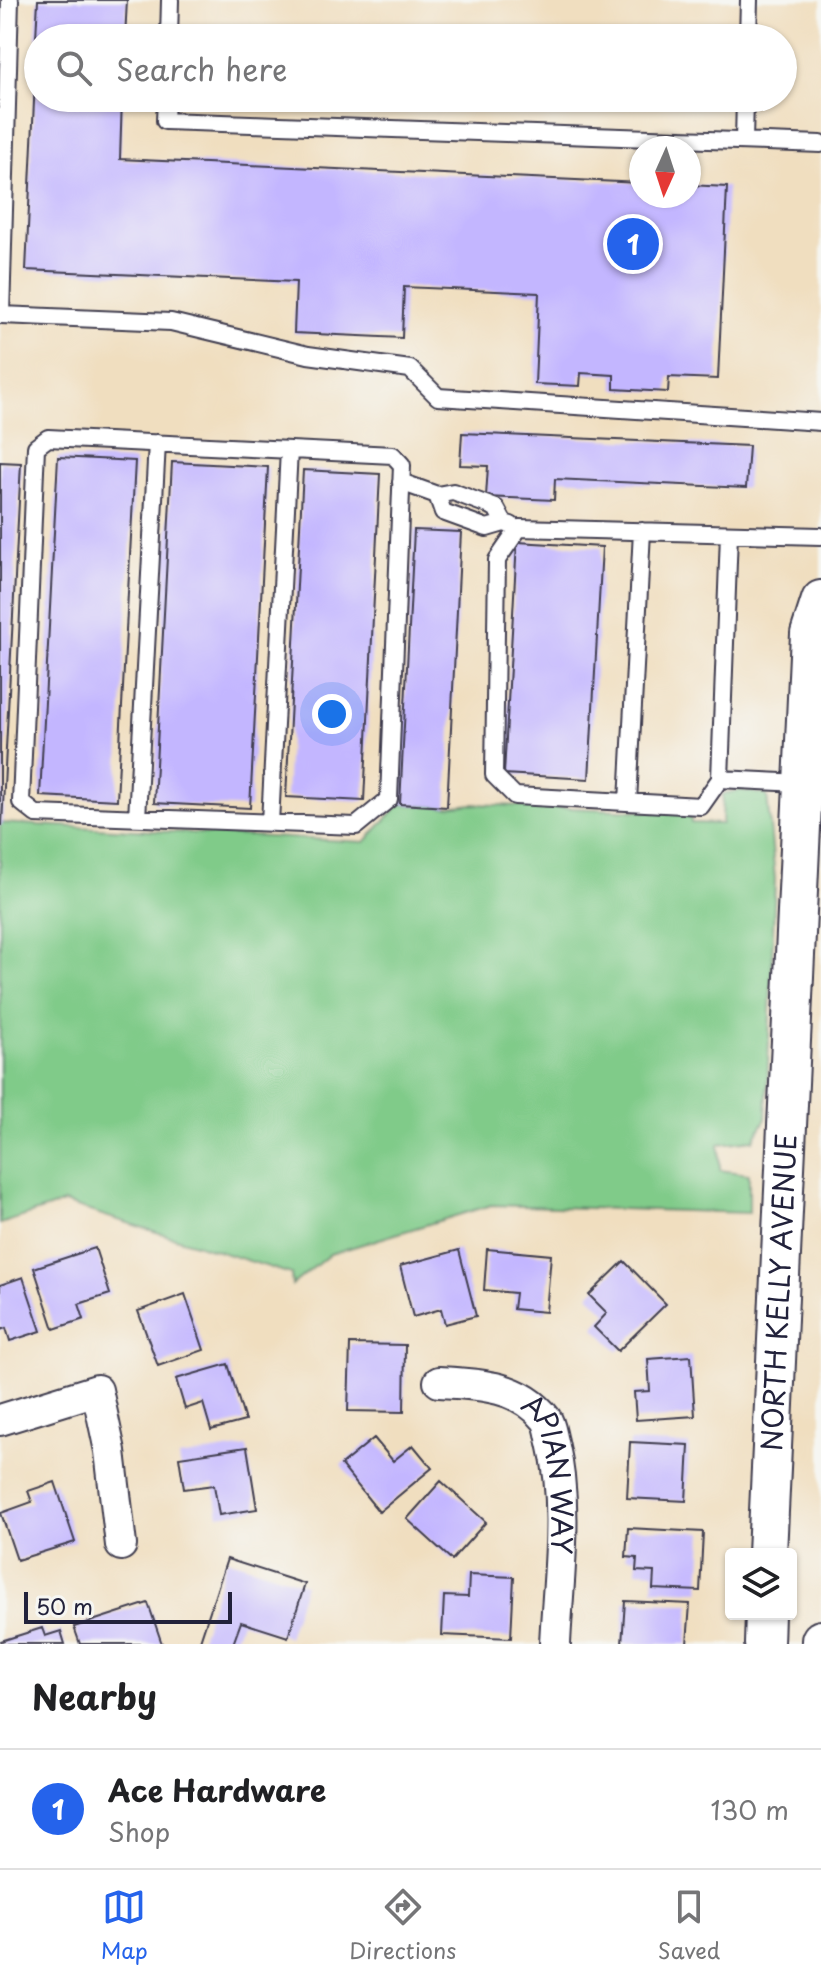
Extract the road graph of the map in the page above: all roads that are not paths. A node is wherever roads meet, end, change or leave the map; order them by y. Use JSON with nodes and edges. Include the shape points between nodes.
{"nodes":[{"id":1,"x":10,"y":0,"type":"edge"},
{"id":2,"x":170,"y":0,"type":"edge"},
{"id":3,"x":749,"y":0,"type":"edge"},
{"id":4,"x":169,"y":24,"type":"edge"},
{"id":5,"x":748,"y":24,"type":"edge"},
{"id":6,"x":165,"y":112,"type":"edge"},
{"id":7,"x":745,"y":112,"type":"edge"},
{"id":8,"x":744,"y":141,"type":"junction"},
{"id":9,"x":821,"y":144,"type":"edge"},
{"id":10,"x":821,"y":422,"type":"edge"},
{"id":11,"x":157,"y":443,"type":"junction"},
{"id":12,"x":289,"y":450,"type":"junction"},
{"id":13,"x":401,"y":482,"type":"junction"},
{"id":14,"x":511,"y":525,"type":"junction"},
{"id":15,"x":642,"y":531,"type":"junction"},
{"id":16,"x":729,"y":534,"type":"junction"},
{"id":17,"x":821,"y":536,"type":"edge"},
{"id":18,"x":821,"y":600,"type":"edge"},
{"id":19,"x":720,"y":779,"type":"junction"},
{"id":20,"x":801,"y":783,"type":"junction"},
{"id":21,"x":628,"y":802,"type":"junction"},
{"id":22,"x":137,"y":818,"type":"junction"},
{"id":23,"x":270,"y":823,"type":"junction"},
{"id":24,"x":439,"y":1382,"type":"dead end"},
{"id":25,"x":0,"y":1420,"type":"edge"},
{"id":26,"x":121,"y":1545,"type":"dead end"},
{"id":27,"x":767,"y":1548,"type":"edge"},
{"id":28,"x":765,"y":1620,"type":"edge"},
{"id":29,"x":555,"y":1644,"type":"edge"},
{"id":30,"x":764,"y":1644,"type":"edge"}],
"edges":[{"from":1,"to":10,"type":"lane","via":[[1,315],[171,322],[308,355],[410,369],[438,397]]},
{"from":2,"to":4,"type":"lane"},
{"from":3,"to":5,"type":"lane"},
{"from":6,"to":8,"type":"lane","via":[[165,121]]},
{"from":7,"to":8,"type":"lane"},
{"from":8,"to":9,"type":"lane"},
{"from":11,"to":12,"type":"lane"},
{"from":11,"to":22,"type":"lane"},
{"from":11,"to":22,"type":"lane","via":[[48,438],[36,447],[21,802],[36,814]]},
{"from":12,"to":13,"type":"lane","via":[[393,455],[402,465]]},
{"from":12,"to":23,"type":"lane"},
{"from":13,"to":14,"type":"lane","via":[[437,495],[443,512],[487,528]]},
{"from":13,"to":23,"type":"lane","via":[[389,799],[356,826]]},
{"from":14,"to":15,"type":"lane"},
{"from":14,"to":21,"type":"lane","via":[[497,560],[494,775],[515,796]]},
{"from":15,"to":16,"type":"lane"},
{"from":15,"to":21,"type":"lane"},
{"from":16,"to":17,"type":"lane"},
{"from":16,"to":19,"type":"lane"},
{"from":18,"to":20,"type":"street","name":"NORTH KELLY AVENUE","via":[[810,634]]},
{"from":19,"to":20,"type":"lane"},
{"from":19,"to":21,"type":"lane","via":[[701,806]]},
{"from":20,"to":27,"type":"street","name":"NORTH KELLY AVENUE"},
{"from":22,"to":23,"type":"lane"},
{"from":24,"to":29,"type":"street","name":"APIAN WAY","via":[[491,1385],[522,1399],[547,1420],[558,1462],[562,1511]]},
{"from":25,"to":26,"type":"street","via":[[97,1390]]},
{"from":28,"to":30,"type":"street"}]}
